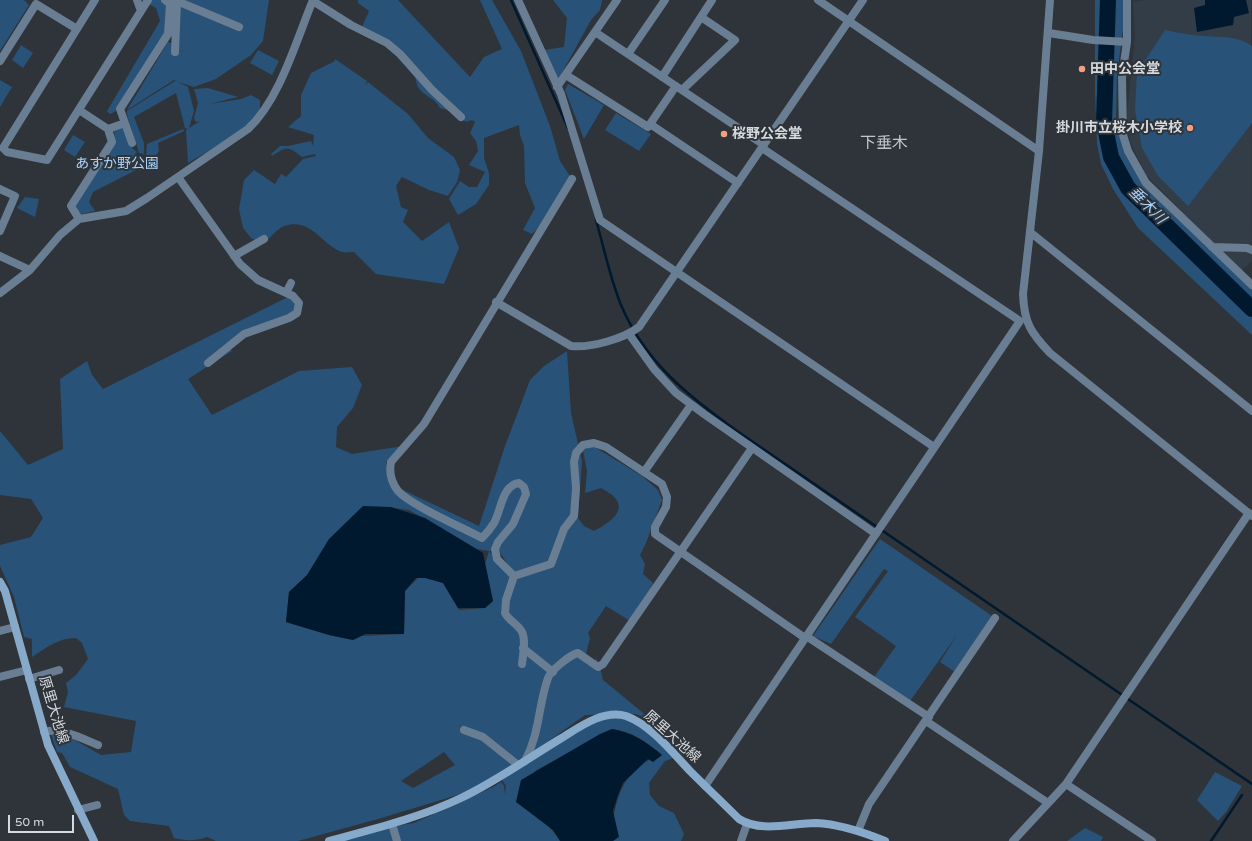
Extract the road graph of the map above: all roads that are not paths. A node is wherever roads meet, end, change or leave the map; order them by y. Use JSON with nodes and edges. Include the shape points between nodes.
{"nodes":[{"id":1,"x":95,"y":0,"type":"edge"},
{"id":2,"x":137,"y":0,"type":"edge"},
{"id":3,"x":148,"y":0,"type":"edge"},
{"id":4,"x":165,"y":0,"type":"edge"},
{"id":5,"x":518,"y":0,"type":"edge"},
{"id":6,"x":617,"y":0,"type":"edge"},
{"id":7,"x":664,"y":0,"type":"edge"},
{"id":8,"x":712,"y":0,"type":"edge"},
{"id":9,"x":818,"y":0,"type":"edge"},
{"id":10,"x":863,"y":0,"type":"edge"},
{"id":11,"x":1050,"y":0,"type":"edge"},
{"id":12,"x":1127,"y":0,"type":"edge"},
{"id":13,"x":176,"y":1,"type":"edge"},
{"id":14,"x":313,"y":1,"type":"edge"},
{"id":15,"x":141,"y":11,"type":"junction"},
{"id":16,"x":701,"y":17,"type":"junction"},
{"id":17,"x":848,"y":21,"type":"junction"},
{"id":18,"x":239,"y":27,"type":"dead end"},
{"id":19,"x":77,"y":29,"type":"junction"},
{"id":20,"x":595,"y":32,"type":"junction"},
{"id":21,"x":1049,"y":33,"type":"junction"},
{"id":22,"x":1124,"y":42,"type":"junction"},
{"id":23,"x":175,"y":52,"type":"dead end"},
{"id":24,"x":628,"y":54,"type":"junction"},
{"id":25,"x":0,"y":61,"type":"edge"},
{"id":26,"x":566,"y":75,"type":"junction"},
{"id":27,"x":662,"y":76,"type":"junction"},
{"id":28,"x":557,"y":87,"type":"junction"},
{"id":29,"x":679,"y":88,"type":"junction"},
{"id":30,"x":79,"y":110,"type":"junction"},
{"id":31,"x":461,"y":116,"type":"dead end"},
{"id":32,"x":125,"y":123,"type":"junction"},
{"id":33,"x":650,"y":124,"type":"junction"},
{"id":34,"x":108,"y":129,"type":"junction"},
{"id":35,"x":132,"y":143,"type":"dead end"},
{"id":36,"x":763,"y":146,"type":"junction"},
{"id":37,"x":1039,"y":151,"type":"junction"},
{"id":38,"x":178,"y":177,"type":"junction"},
{"id":39,"x":572,"y":179,"type":"dead end"},
{"id":40,"x":738,"y":183,"type":"junction"},
{"id":41,"x":0,"y":189,"type":"edge"},
{"id":42,"x":79,"y":219,"type":"junction"},
{"id":43,"x":0,"y":231,"type":"edge"},
{"id":44,"x":1030,"y":232,"type":"junction"},
{"id":45,"x":264,"y":239,"type":"dead end"},
{"id":46,"x":1212,"y":247,"type":"junction"},
{"id":47,"x":1252,"y":250,"type":"edge"},
{"id":48,"x":0,"y":256,"type":"edge"},
{"id":49,"x":234,"y":256,"type":"junction"},
{"id":50,"x":30,"y":270,"type":"junction"},
{"id":51,"x":678,"y":272,"type":"junction"},
{"id":52,"x":291,"y":283,"type":"dead end"},
{"id":53,"x":1252,"y":286,"type":"edge"},
{"id":54,"x":0,"y":293,"type":"edge"},
{"id":55,"x":292,"y":293,"type":"junction"},
{"id":56,"x":496,"y":302,"type":"junction"},
{"id":57,"x":1023,"y":318,"type":"junction"},
{"id":58,"x":629,"y":334,"type":"junction"},
{"id":59,"x":208,"y":363,"type":"dead end"},
{"id":60,"x":691,"y":405,"type":"junction"},
{"id":61,"x":1252,"y":411,"type":"edge"},
{"id":62,"x":934,"y":447,"type":"junction"},
{"id":63,"x":752,"y":448,"type":"junction"},
{"id":64,"x":644,"y":472,"type":"junction"},
{"id":65,"x":1250,"y":514,"type":"edge"},
{"id":66,"x":876,"y":534,"type":"junction"},
{"id":67,"x":679,"y":552,"type":"junction"},
{"id":68,"x":514,"y":576,"type":"junction"},
{"id":69,"x":0,"y":582,"type":"edge"},
{"id":70,"x":995,"y":618,"type":"dead end"},
{"id":71,"x":15,"y":627,"type":"junction"},
{"id":72,"x":0,"y":631,"type":"edge"},
{"id":73,"x":805,"y":637,"type":"junction"},
{"id":74,"x":523,"y":648,"type":"junction"},
{"id":75,"x":522,"y":664,"type":"dead end"},
{"id":76,"x":27,"y":670,"type":"junction"},
{"id":77,"x":60,"y":670,"type":"dead end"},
{"id":78,"x":553,"y":672,"type":"junction"},
{"id":79,"x":0,"y":677,"type":"edge"},
{"id":80,"x":29,"y":679,"type":"junction"},
{"id":81,"x":928,"y":719,"type":"junction"},
{"id":82,"x":464,"y":730,"type":"dead end"},
{"id":83,"x":44,"y":732,"type":"junction"},
{"id":84,"x":98,"y":745,"type":"dead end"},
{"id":85,"x":521,"y":763,"type":"junction"},
{"id":86,"x":1066,"y":784,"type":"junction"},
{"id":87,"x":705,"y":786,"type":"junction"},
{"id":88,"x":1048,"y":803,"type":"junction"},
{"id":89,"x":97,"y":805,"type":"dead end"},
{"id":90,"x":78,"y":810,"type":"junction"},
{"id":91,"x":392,"y":824,"type":"junction"},
{"id":92,"x":747,"y":824,"type":"junction"},
{"id":93,"x":858,"y":831,"type":"junction"},
{"id":94,"x":94,"y":841,"type":"edge"},
{"id":95,"x":329,"y":841,"type":"edge"},
{"id":96,"x":397,"y":841,"type":"edge"},
{"id":97,"x":741,"y":841,"type":"edge"},
{"id":98,"x":885,"y":841,"type":"edge"},
{"id":99,"x":1013,"y":841,"type":"edge"},
{"id":100,"x":1152,"y":841,"type":"edge"}],
"edges":[{"from":1,"to":19,"type":"street"},
{"from":2,"to":15,"type":"street"},
{"from":3,"to":15,"type":"street"},
{"from":4,"to":32,"type":"street","via":[[170,4],[168,34],[120,109]]},
{"from":5,"to":28,"type":"street"},
{"from":6,"to":20,"type":"street"},
{"from":7,"to":24,"type":"street"},
{"from":8,"to":16,"type":"street"},
{"from":9,"to":17,"type":"street"},
{"from":10,"to":17,"type":"street"},
{"from":11,"to":21,"type":"street"},
{"from":12,"to":22,"type":"street"},
{"from":13,"to":18,"type":"street"},
{"from":13,"to":23,"type":"street"},
{"from":14,"to":31,"type":"street","via":[[351,25],[387,43]]},
{"from":14,"to":38,"type":"street","via":[[273,97],[259,119],[244,133]]},
{"from":15,"to":30,"type":"street"},
{"from":16,"to":27,"type":"street"},
{"from":16,"to":29,"type":"street","via":[[735,40]]},
{"from":17,"to":36,"type":"street"},
{"from":17,"to":37,"type":"street"},
{"from":19,"to":25,"type":"street","via":[[36,4]]},
{"from":19,"to":30,"type":"street","via":[[3,148],[7,152],[47,160]]},
{"from":20,"to":24,"type":"street"},
{"from":20,"to":26,"type":"street"},
{"from":21,"to":22,"type":"street"},
{"from":21,"to":37,"type":"street"},
{"from":22,"to":46,"type":"street","via":[[1123,135],[1128,151],[1146,183]]},
{"from":24,"to":27,"type":"street"},
{"from":26,"to":28,"type":"street"},
{"from":26,"to":33,"type":"street","via":[[648,127]]},
{"from":27,"to":29,"type":"street"},
{"from":28,"to":51,"type":"street","via":[[600,220]]},
{"from":29,"to":33,"type":"street"},
{"from":29,"to":36,"type":"street"},
{"from":30,"to":34,"type":"street"},
{"from":32,"to":34,"type":"street"},
{"from":32,"to":35,"type":"street"},
{"from":33,"to":40,"type":"street"},
{"from":34,"to":42,"type":"street","via":[[112,142],[71,206]]},
{"from":36,"to":40,"type":"street"},
{"from":36,"to":57,"type":"street"},
{"from":37,"to":44,"type":"street"},
{"from":38,"to":42,"type":"street","via":[[126,211]]},
{"from":38,"to":49,"type":"street"},
{"from":39,"to":56,"type":"street"},
{"from":40,"to":51,"type":"street"},
{"from":41,"to":43,"type":"street","via":[[15,196]]},
{"from":42,"to":50,"type":"street","via":[[60,235]]},
{"from":44,"to":57,"type":"street"},
{"from":44,"to":61,"type":"street"},
{"from":45,"to":49,"type":"street"},
{"from":46,"to":47,"type":"street"},
{"from":46,"to":53,"type":"street"},
{"from":48,"to":50,"type":"street"},
{"from":49,"to":55,"type":"street","via":[[240,264],[260,277]]},
{"from":50,"to":54,"type":"street"},
{"from":51,"to":58,"type":"street","via":[[639,327]]},
{"from":51,"to":62,"type":"street"},
{"from":52,"to":55,"type":"street"},
{"from":55,"to":59,"type":"street","via":[[299,303],[298,313],[244,334]]},
{"from":56,"to":58,"type":"street","via":[[571,346],[583,347]]},
{"from":56,"to":68,"type":"street","via":[[424,424],[392,462],[390,468],[392,480],[398,491],[482,538],[495,522],[504,496],[512,486],[519,483],[526,494],[513,524],[498,542],[495,550],[497,558]]},
{"from":57,"to":62,"type":"street"},
{"from":57,"to":65,"type":"street","via":[[1034,336],[1050,353]]},
{"from":58,"to":60,"type":"street","via":[[654,369]]},
{"from":60,"to":63,"type":"street"},
{"from":60,"to":64,"type":"street"},
{"from":62,"to":66,"type":"street"},
{"from":63,"to":66,"type":"street"},
{"from":63,"to":67,"type":"street"},
{"from":64,"to":67,"type":"street","via":[[662,484],[667,497],[666,507],[655,527],[655,534]]},
{"from":64,"to":68,"type":"street","via":[[606,447],[594,443],[583,445],[576,452],[574,462],[574,516],[564,529],[551,564]]},
{"from":65,"to":86,"type":"street"},
{"from":66,"to":73,"type":"street"},
{"from":67,"to":73,"type":"street"},
{"from":67,"to":78,"type":"street","via":[[603,664],[598,666],[578,653],[571,655]]},
{"from":68,"to":74,"type":"street","via":[[506,600],[505,613],[522,632]]},
{"from":69,"to":71,"type":"main road","name":"原里大池線"},
{"from":70,"to":81,"type":"street"},
{"from":71,"to":72,"type":"street"},
{"from":71,"to":76,"type":"main road","name":"原里大池線"},
{"from":73,"to":81,"type":"street"},
{"from":73,"to":87,"type":"street"},
{"from":74,"to":75,"type":"street"},
{"from":74,"to":78,"type":"street"},
{"from":76,"to":79,"type":"street"},
{"from":76,"to":80,"type":"main road","name":"原里大池線"},
{"from":77,"to":80,"type":"street"},
{"from":78,"to":85,"type":"street","via":[[549,676],[533,746]]},
{"from":80,"to":83,"type":"main road","name":"原里大池線"},
{"from":81,"to":88,"type":"street"},
{"from":81,"to":93,"type":"street","via":[[869,804]]},
{"from":82,"to":85,"type":"street","via":[[483,737]]},
{"from":83,"to":84,"type":"street","via":[[50,730],[76,736]]},
{"from":83,"to":90,"type":"main road","name":"原里大池線"},
{"from":85,"to":87,"type":"main road","name":"原里大池線","via":[[598,717],[613,714],[639,722]]},
{"from":85,"to":91,"type":"main road","name":"原里大池線","via":[[460,799]]},
{"from":86,"to":88,"type":"street"},
{"from":86,"to":100,"type":"street"},
{"from":87,"to":92,"type":"main road","name":"原里大池線"},
{"from":88,"to":99,"type":"street"},
{"from":89,"to":90,"type":"street"},
{"from":90,"to":94,"type":"main road","name":"原里大池線"},
{"from":91,"to":95,"type":"main road","name":"原里大池線"},
{"from":91,"to":96,"type":"street"},
{"from":92,"to":93,"type":"main road","via":[[764,827],[816,824]]},
{"from":92,"to":97,"type":"street"},
{"from":93,"to":98,"type":"main road"}]}
